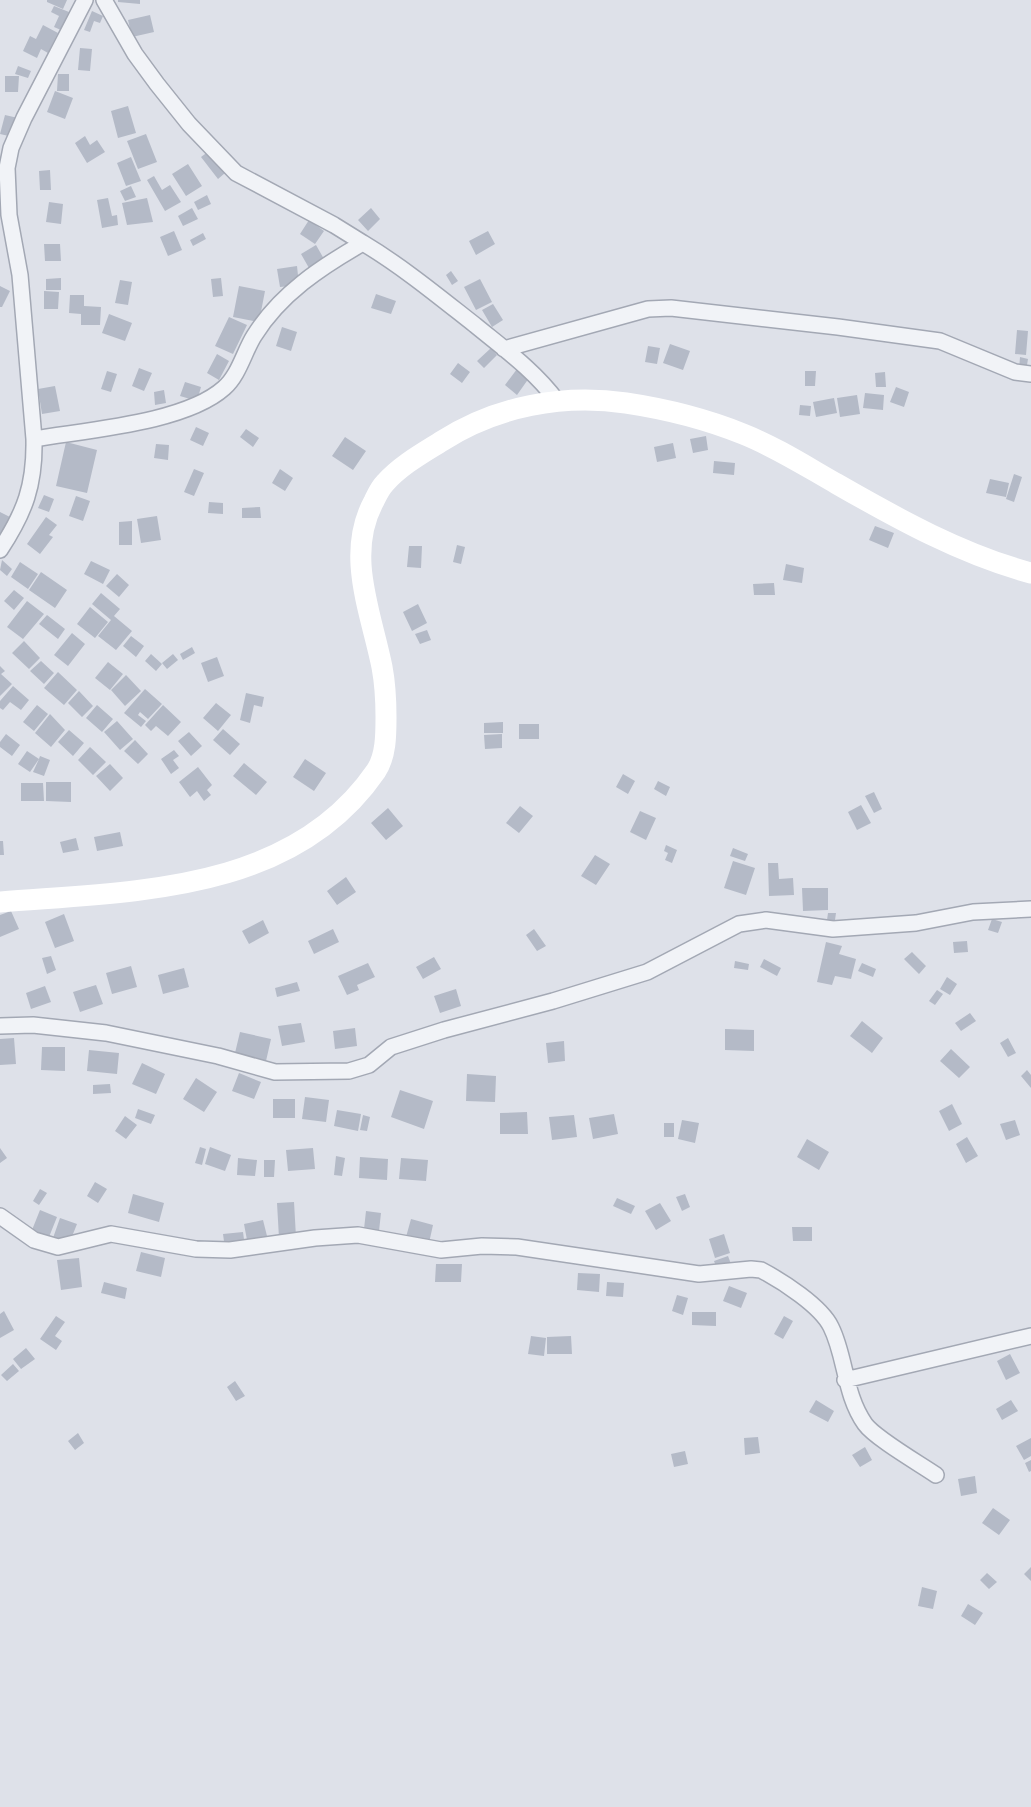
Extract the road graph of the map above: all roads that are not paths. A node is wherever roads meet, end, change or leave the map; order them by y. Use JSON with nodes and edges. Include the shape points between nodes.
{"nodes":[{"id":1,"x":85,"y":0,"type":"edge"},
{"id":2,"x":104,"y":0,"type":"edge"},
{"id":3,"x":363,"y":243,"type":"junction"},
{"id":4,"x":504,"y":349,"type":"junction"},
{"id":5,"x":1031,"y":374,"type":"edge"},
{"id":6,"x":557,"y":400,"type":"junction"},
{"id":7,"x":34,"y":439,"type":"junction"},
{"id":8,"x":0,"y":550,"type":"edge"},
{"id":9,"x":1031,"y":573,"type":"edge"},
{"id":10,"x":0,"y":902,"type":"edge"},
{"id":11,"x":1031,"y":909,"type":"edge"},
{"id":12,"x":0,"y":1026,"type":"edge"},
{"id":13,"x":0,"y":1216,"type":"edge"},
{"id":14,"x":1031,"y":1336,"type":"edge"},
{"id":15,"x":845,"y":1380,"type":"junction"},
{"id":16,"x":936,"y":1475,"type":"dead end"}],
"edges":[{"from":1,"to":7,"type":"street","via":[[24,118],[11,148],[7,168],[9,215],[20,276]]},
{"from":2,"to":3,"type":"street","via":[[135,54],[157,84],[189,124],[236,173],[334,224]]},
{"from":3,"to":4,"type":"street","via":[[394,262]]},
{"from":3,"to":7,"type":"street","via":[[282,299],[253,337],[226,387],[218,393],[194,406],[148,420]]},
{"from":4,"to":5,"type":"street","via":[[648,309],[671,308],[940,342],[1015,372]]},
{"from":4,"to":6,"type":"street","via":[[546,385]]},
{"from":6,"to":9,"type":"main road","via":[[601,400],[661,409],[744,434],[960,548],[1002,566]]},
{"from":6,"to":10,"type":"main road","via":[[521,407],[455,432],[410,461],[383,484],[368,513],[360,545],[361,576],[386,695],[385,748],[378,768],[362,789],[326,824],[278,854],[206,880],[168,888]]},
{"from":7,"to":8,"type":"street","via":[[35,463],[29,494]]},
{"from":11,"to":12,"type":"street","via":[[973,912],[916,923],[833,929],[766,920],[739,924],[647,972],[391,1047],[370,1065],[349,1071],[274,1072],[218,1056],[106,1033],[34,1025]]},
{"from":13,"to":15,"type":"street","via":[[34,1240],[58,1247],[111,1234],[196,1249],[230,1250],[358,1235],[441,1250],[517,1247],[699,1274],[760,1270],[813,1305],[824,1316],[837,1342]]},
{"from":14,"to":15,"type":"street"},
{"from":15,"to":16,"type":"street","via":[[861,1417],[870,1429]]}]}
